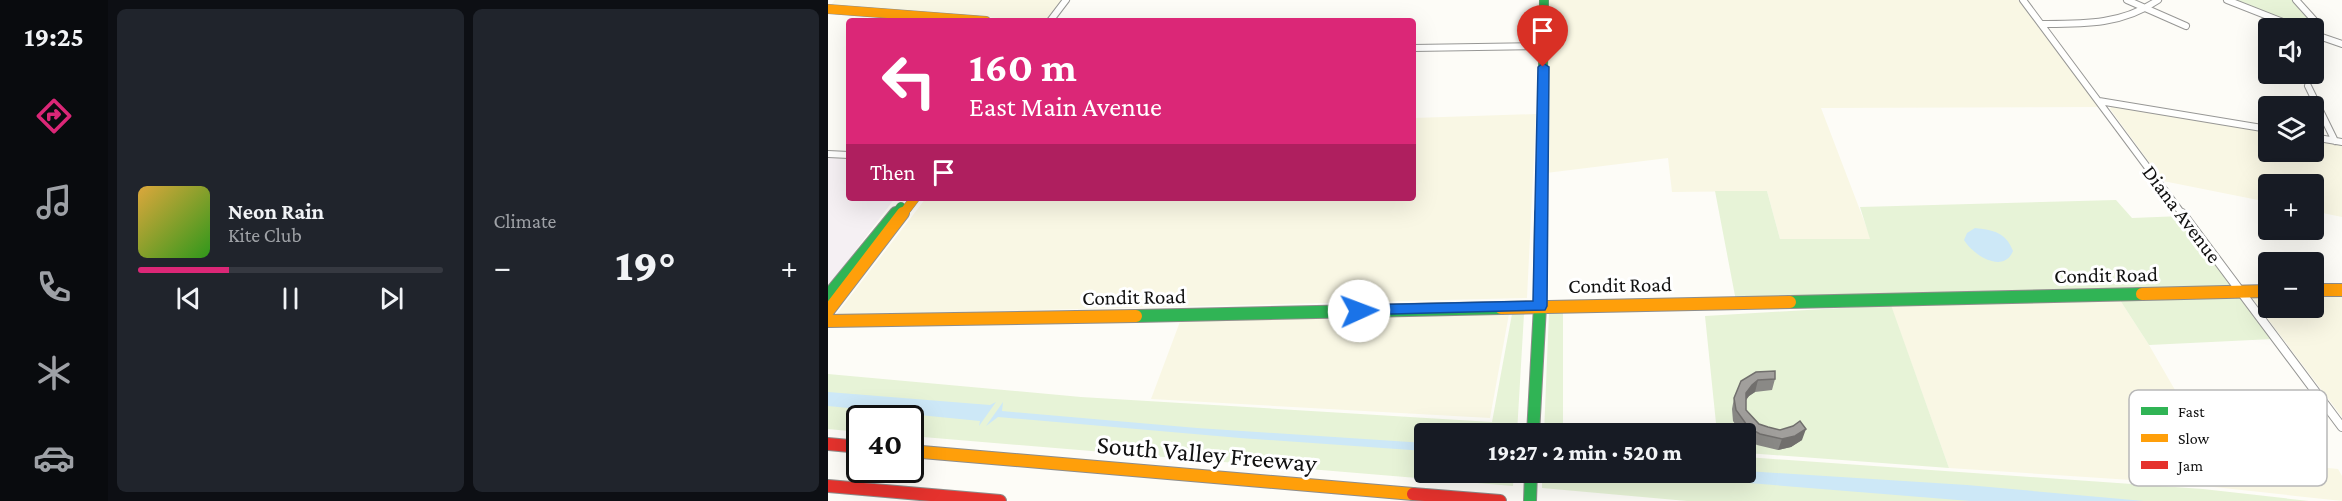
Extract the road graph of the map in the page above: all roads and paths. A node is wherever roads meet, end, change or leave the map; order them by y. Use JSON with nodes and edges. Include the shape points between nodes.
{"nodes":[{"id":1,"x":1066,"y":0,"type":"edge"},
{"id":2,"x":1544,"y":0,"type":"edge"},
{"id":3,"x":2023,"y":0,"type":"edge"},
{"id":4,"x":2127,"y":0,"type":"edge"},
{"id":5,"x":2158,"y":0,"type":"edge"},
{"id":6,"x":2227,"y":0,"type":"edge"},
{"id":7,"x":2296,"y":0,"type":"edge"},
{"id":8,"x":2148,"y":8,"type":"junction"},
{"id":9,"x":828,"y":9,"type":"edge"},
{"id":10,"x":946,"y":18,"type":"edge"},
{"id":11,"x":1052,"y":18,"type":"edge"},
{"id":12,"x":2273,"y":18,"type":"edge"},
{"id":13,"x":2312,"y":18,"type":"edge"},
{"id":14,"x":2041,"y":24,"type":"junction"},
{"id":15,"x":2186,"y":26,"type":"dead end"},
{"id":16,"x":2324,"y":37,"type":"edge"},
{"id":17,"x":2342,"y":44,"type":"edge"},
{"id":18,"x":1544,"y":46,"type":"junction"},
{"id":19,"x":1416,"y":48,"type":"edge"},
{"id":20,"x":2308,"y":86,"type":"dead end"},
{"id":21,"x":2099,"y":101,"type":"junction"},
{"id":22,"x":2258,"y":127,"type":"edge"},
{"id":23,"x":2338,"y":141,"type":"edge"},
{"id":24,"x":828,"y":154,"type":"edge"},
{"id":25,"x":846,"y":155,"type":"edge"},
{"id":26,"x":906,"y":201,"type":"edge"},
{"id":27,"x":913,"y":201,"type":"edge"},
{"id":28,"x":2342,"y":290,"type":"edge"},
{"id":29,"x":2240,"y":291,"type":"junction"},
{"id":30,"x":2258,"y":291,"type":"edge"},
{"id":31,"x":2324,"y":291,"type":"edge"},
{"id":32,"x":828,"y":296,"type":"edge"},
{"id":33,"x":1540,"y":306,"type":"junction"},
{"id":34,"x":828,"y":311,"type":"edge"},
{"id":35,"x":828,"y":321,"type":"edge"},
{"id":36,"x":2314,"y":390,"type":"edge"},
{"id":37,"x":2327,"y":407,"type":"edge"},
{"id":38,"x":1534,"y":423,"type":"edge"},
{"id":39,"x":2342,"y":427,"type":"edge"},
{"id":40,"x":828,"y":444,"type":"edge"},
{"id":41,"x":846,"y":446,"type":"edge"},
{"id":42,"x":924,"y":452,"type":"edge"},
{"id":43,"x":1531,"y":483,"type":"edge"},
{"id":44,"x":828,"y":486,"type":"edge"},
{"id":45,"x":1000,"y":501,"type":"edge"},
{"id":46,"x":1500,"y":501,"type":"edge"},
{"id":47,"x":1530,"y":501,"type":"edge"}],
"edges":[{"from":1,"to":11,"type":"street"},
{"from":2,"to":18,"type":"main road"},
{"from":3,"to":14,"type":"street","name":"Diana Avenue"},
{"from":4,"to":8,"type":"street"},
{"from":5,"to":8,"type":"street"},
{"from":6,"to":12,"type":"street"},
{"from":7,"to":13,"type":"street"},
{"from":8,"to":14,"type":"street","via":[[2105,22]]},
{"from":8,"to":15,"type":"street"},
{"from":9,"to":10,"type":"main road"},
{"from":14,"to":21,"type":"street","name":"Diana Avenue"},
{"from":16,"to":17,"type":"street"},
{"from":18,"to":19,"type":"street"},
{"from":18,"to":33,"type":"main road"},
{"from":20,"to":23,"type":"street"},
{"from":21,"to":22,"type":"street"},
{"from":21,"to":29,"type":"street","name":"Diana Avenue"},
{"from":24,"to":25,"type":"street"},
{"from":26,"to":32,"type":"main road"},
{"from":27,"to":34,"type":"main road"},
{"from":28,"to":31,"type":"main road"},
{"from":29,"to":30,"type":"main road","name":"Condit Road"},
{"from":29,"to":33,"type":"main road","name":"Condit Road"},
{"from":29,"to":36,"type":"street","name":"Diana Avenue"},
{"from":33,"to":35,"type":"main road","name":"Condit Road"},
{"from":33,"to":38,"type":"main road"},
{"from":37,"to":39,"type":"street","name":"Diana Avenue"},
{"from":40,"to":41,"type":"main road"},
{"from":42,"to":46,"type":"main road","name":"South Valley Freeway"},
{"from":43,"to":47,"type":"main road"},
{"from":44,"to":45,"type":"main road"}]}
